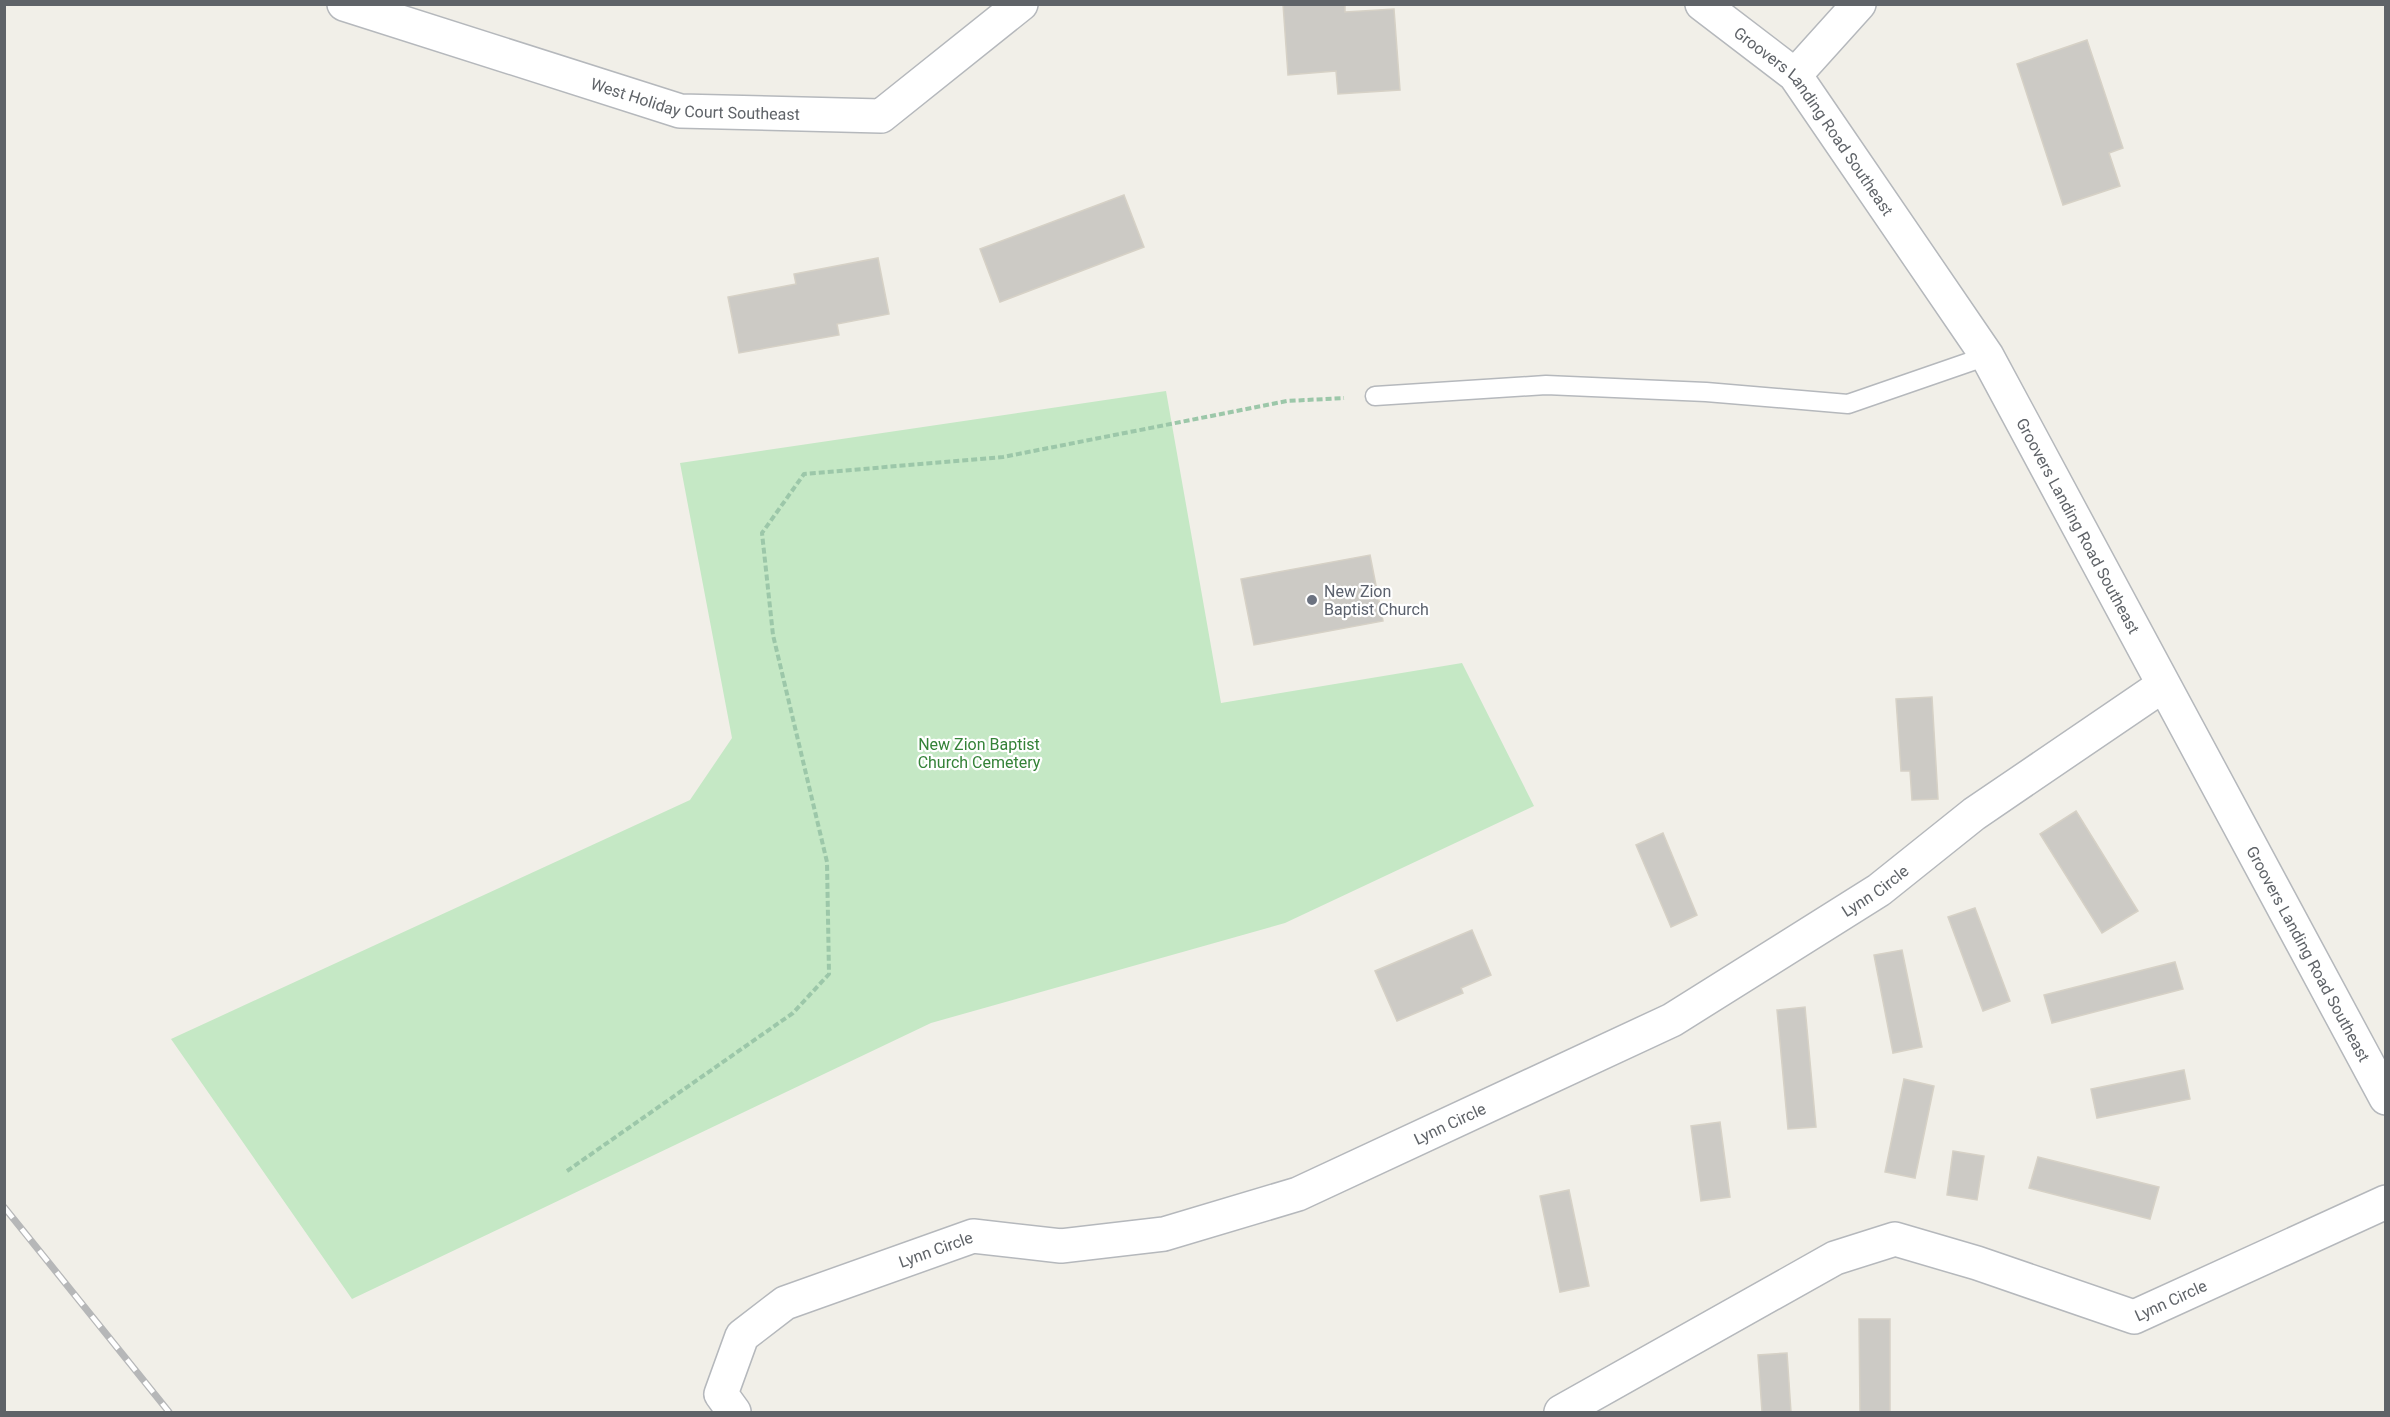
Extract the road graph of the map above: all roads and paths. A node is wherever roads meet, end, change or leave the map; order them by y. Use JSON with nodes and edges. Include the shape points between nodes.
{"nodes":[{"id":1,"x":344,"y":4,"type":"edge"},
{"id":2,"x":1021,"y":4,"type":"edge"},
{"id":3,"x":1702,"y":4,"type":"edge"},
{"id":4,"x":1859,"y":4,"type":"edge"},
{"id":5,"x":1795,"y":75,"type":"junction"},
{"id":6,"x":1987,"y":356,"type":"junction"},
{"id":7,"x":1375,"y":396,"type":"joint"},
{"id":8,"x":2162,"y":686,"type":"junction"},
{"id":9,"x":2385,"y":1098,"type":"edge"},
{"id":10,"x":567,"y":1170,"type":"dead end"},
{"id":11,"x":2385,"y":1202,"type":"edge"},
{"id":12,"x":734,"y":1413,"type":"edge"},
{"id":13,"x":1561,"y":1413,"type":"edge"}],
"edges":[{"from":1,"to":2,"type":"street","name":"West Holiday Court Southeast","via":[[681,111],[882,116]]},
{"from":3,"to":5,"type":"street","name":"Groovers Landing Road Southeast"},
{"from":4,"to":5,"type":"street"},
{"from":5,"to":6,"type":"street","name":"Groovers Landing Road Southeast"},
{"from":6,"to":7,"type":"lane","via":[[1848,404],[1706,392],[1546,385]]},
{"from":6,"to":8,"type":"street","name":"Groovers Landing Road Southeast"},
{"from":7,"to":10,"type":"path","via":[[1287,401],[1003,457],[804,474],[762,533],[773,635],[827,862],[829,974],[793,1013]]},
{"from":8,"to":9,"type":"street","name":"Groovers Landing Road Southeast"},
{"from":8,"to":12,"type":"street","name":"Lynn Circle","via":[[1974,814],[1879,890],[1672,1020],[1298,1194],[1164,1234],[1060,1246],[973,1236],[785,1303],[742,1336],[721,1394]]},
{"from":11,"to":13,"type":"street","name":"Lynn Circle","via":[[2134,1317],[1895,1239],[1835,1258]]}]}
